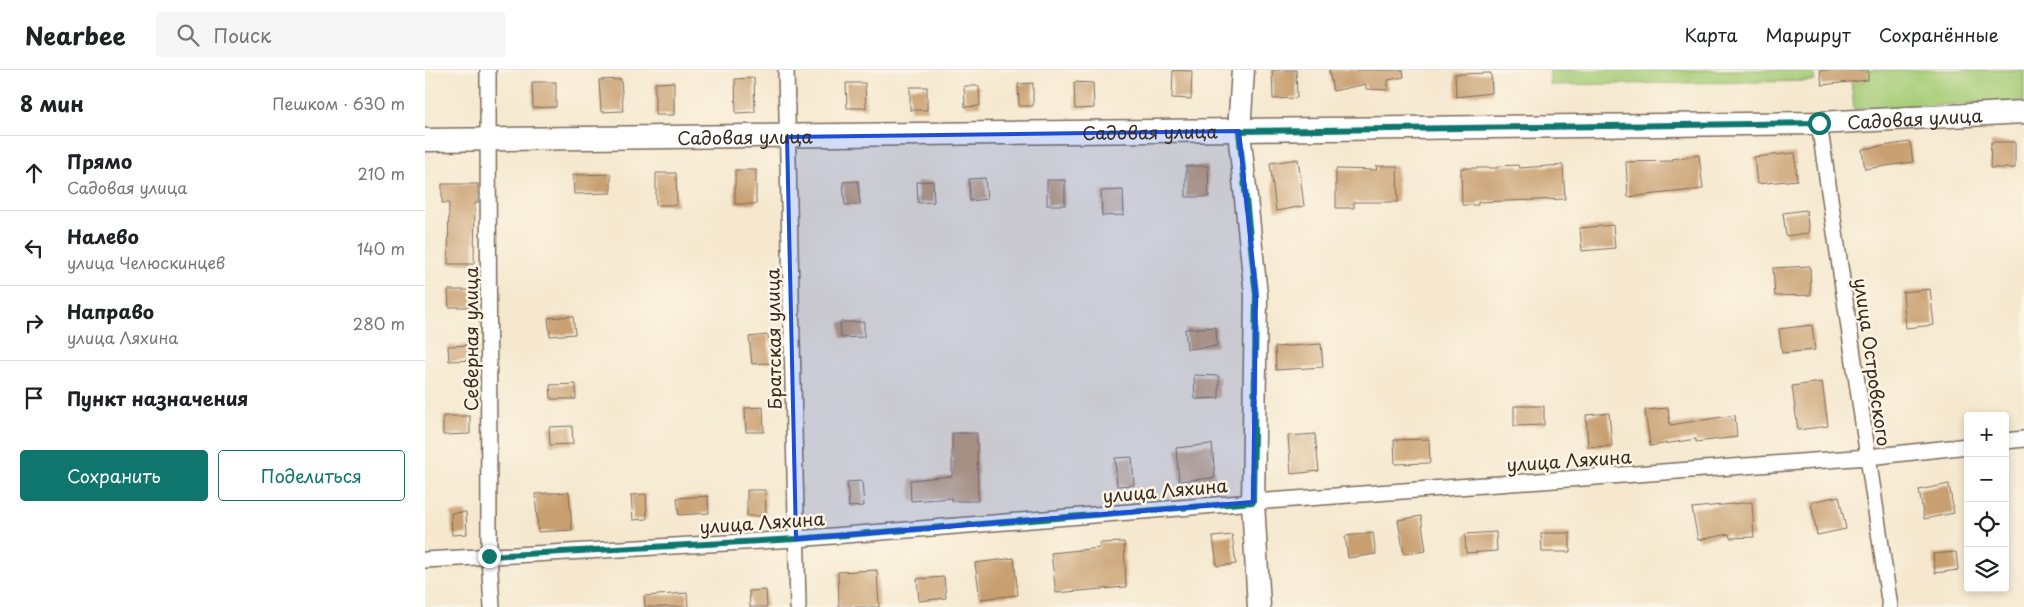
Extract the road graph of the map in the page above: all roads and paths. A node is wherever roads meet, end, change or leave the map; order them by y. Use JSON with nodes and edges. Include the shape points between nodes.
{"nodes":[{"id":1,"x":489,"y":70,"type":"edge"},
{"id":2,"x":786,"y":70,"type":"edge"},
{"id":3,"x":1243,"y":70,"type":"edge"},
{"id":4,"x":2024,"y":112,"type":"edge"},
{"id":5,"x":1819,"y":123,"type":"junction"},
{"id":6,"x":1239,"y":131,"type":"junction"},
{"id":7,"x":787,"y":137,"type":"junction"},
{"id":8,"x":488,"y":139,"type":"junction"},
{"id":9,"x":425,"y":140,"type":"edge"},
{"id":10,"x":2024,"y":439,"type":"edge"},
{"id":11,"x":2009,"y":441,"type":"edge"},
{"id":12,"x":1964,"y":446,"type":"edge"},
{"id":13,"x":1868,"y":458,"type":"junction"},
{"id":14,"x":1253,"y":502,"type":"junction"},
{"id":15,"x":796,"y":539,"type":"junction"},
{"id":16,"x":489,"y":556,"type":"junction"},
{"id":17,"x":425,"y":560,"type":"edge"},
{"id":18,"x":492,"y":607,"type":"edge"},
{"id":19,"x":798,"y":607,"type":"edge"},
{"id":20,"x":1259,"y":607,"type":"edge"},
{"id":21,"x":1890,"y":607,"type":"edge"}],
"edges":[{"from":1,"to":8,"type":"street","name":"Северная улица"},
{"from":2,"to":7,"type":"street","name":"Братская улица"},
{"from":3,"to":6,"type":"street"},
{"from":4,"to":5,"type":"street","name":"Садовая улица"},
{"from":5,"to":6,"type":"street","name":"Садовая улица"},
{"from":5,"to":13,"type":"street","name":"улица Островского"},
{"from":6,"to":7,"type":"street","name":"Садовая улица"},
{"from":6,"to":14,"type":"street","via":[[1256,295]]},
{"from":7,"to":8,"type":"street","name":"Садовая улица"},
{"from":7,"to":15,"type":"street","name":"Братская улица"},
{"from":8,"to":9,"type":"street","name":"Садовая улица"},
{"from":8,"to":16,"type":"street","name":"Северная улица"},
{"from":10,"to":11,"type":"street"},
{"from":12,"to":13,"type":"street","name":"улица Ляхина"},
{"from":13,"to":14,"type":"street","name":"улица Ляхина"},
{"from":13,"to":21,"type":"street","name":"улица Островского"},
{"from":14,"to":15,"type":"street","name":"улица Ляхина"},
{"from":14,"to":20,"type":"street"},
{"from":15,"to":16,"type":"street","name":"улица Ляхина"},
{"from":15,"to":19,"type":"street","name":"Братская улица"},
{"from":16,"to":17,"type":"street","name":"улица Ляхина"},
{"from":16,"to":18,"type":"street","name":"Северная улица"}]}
